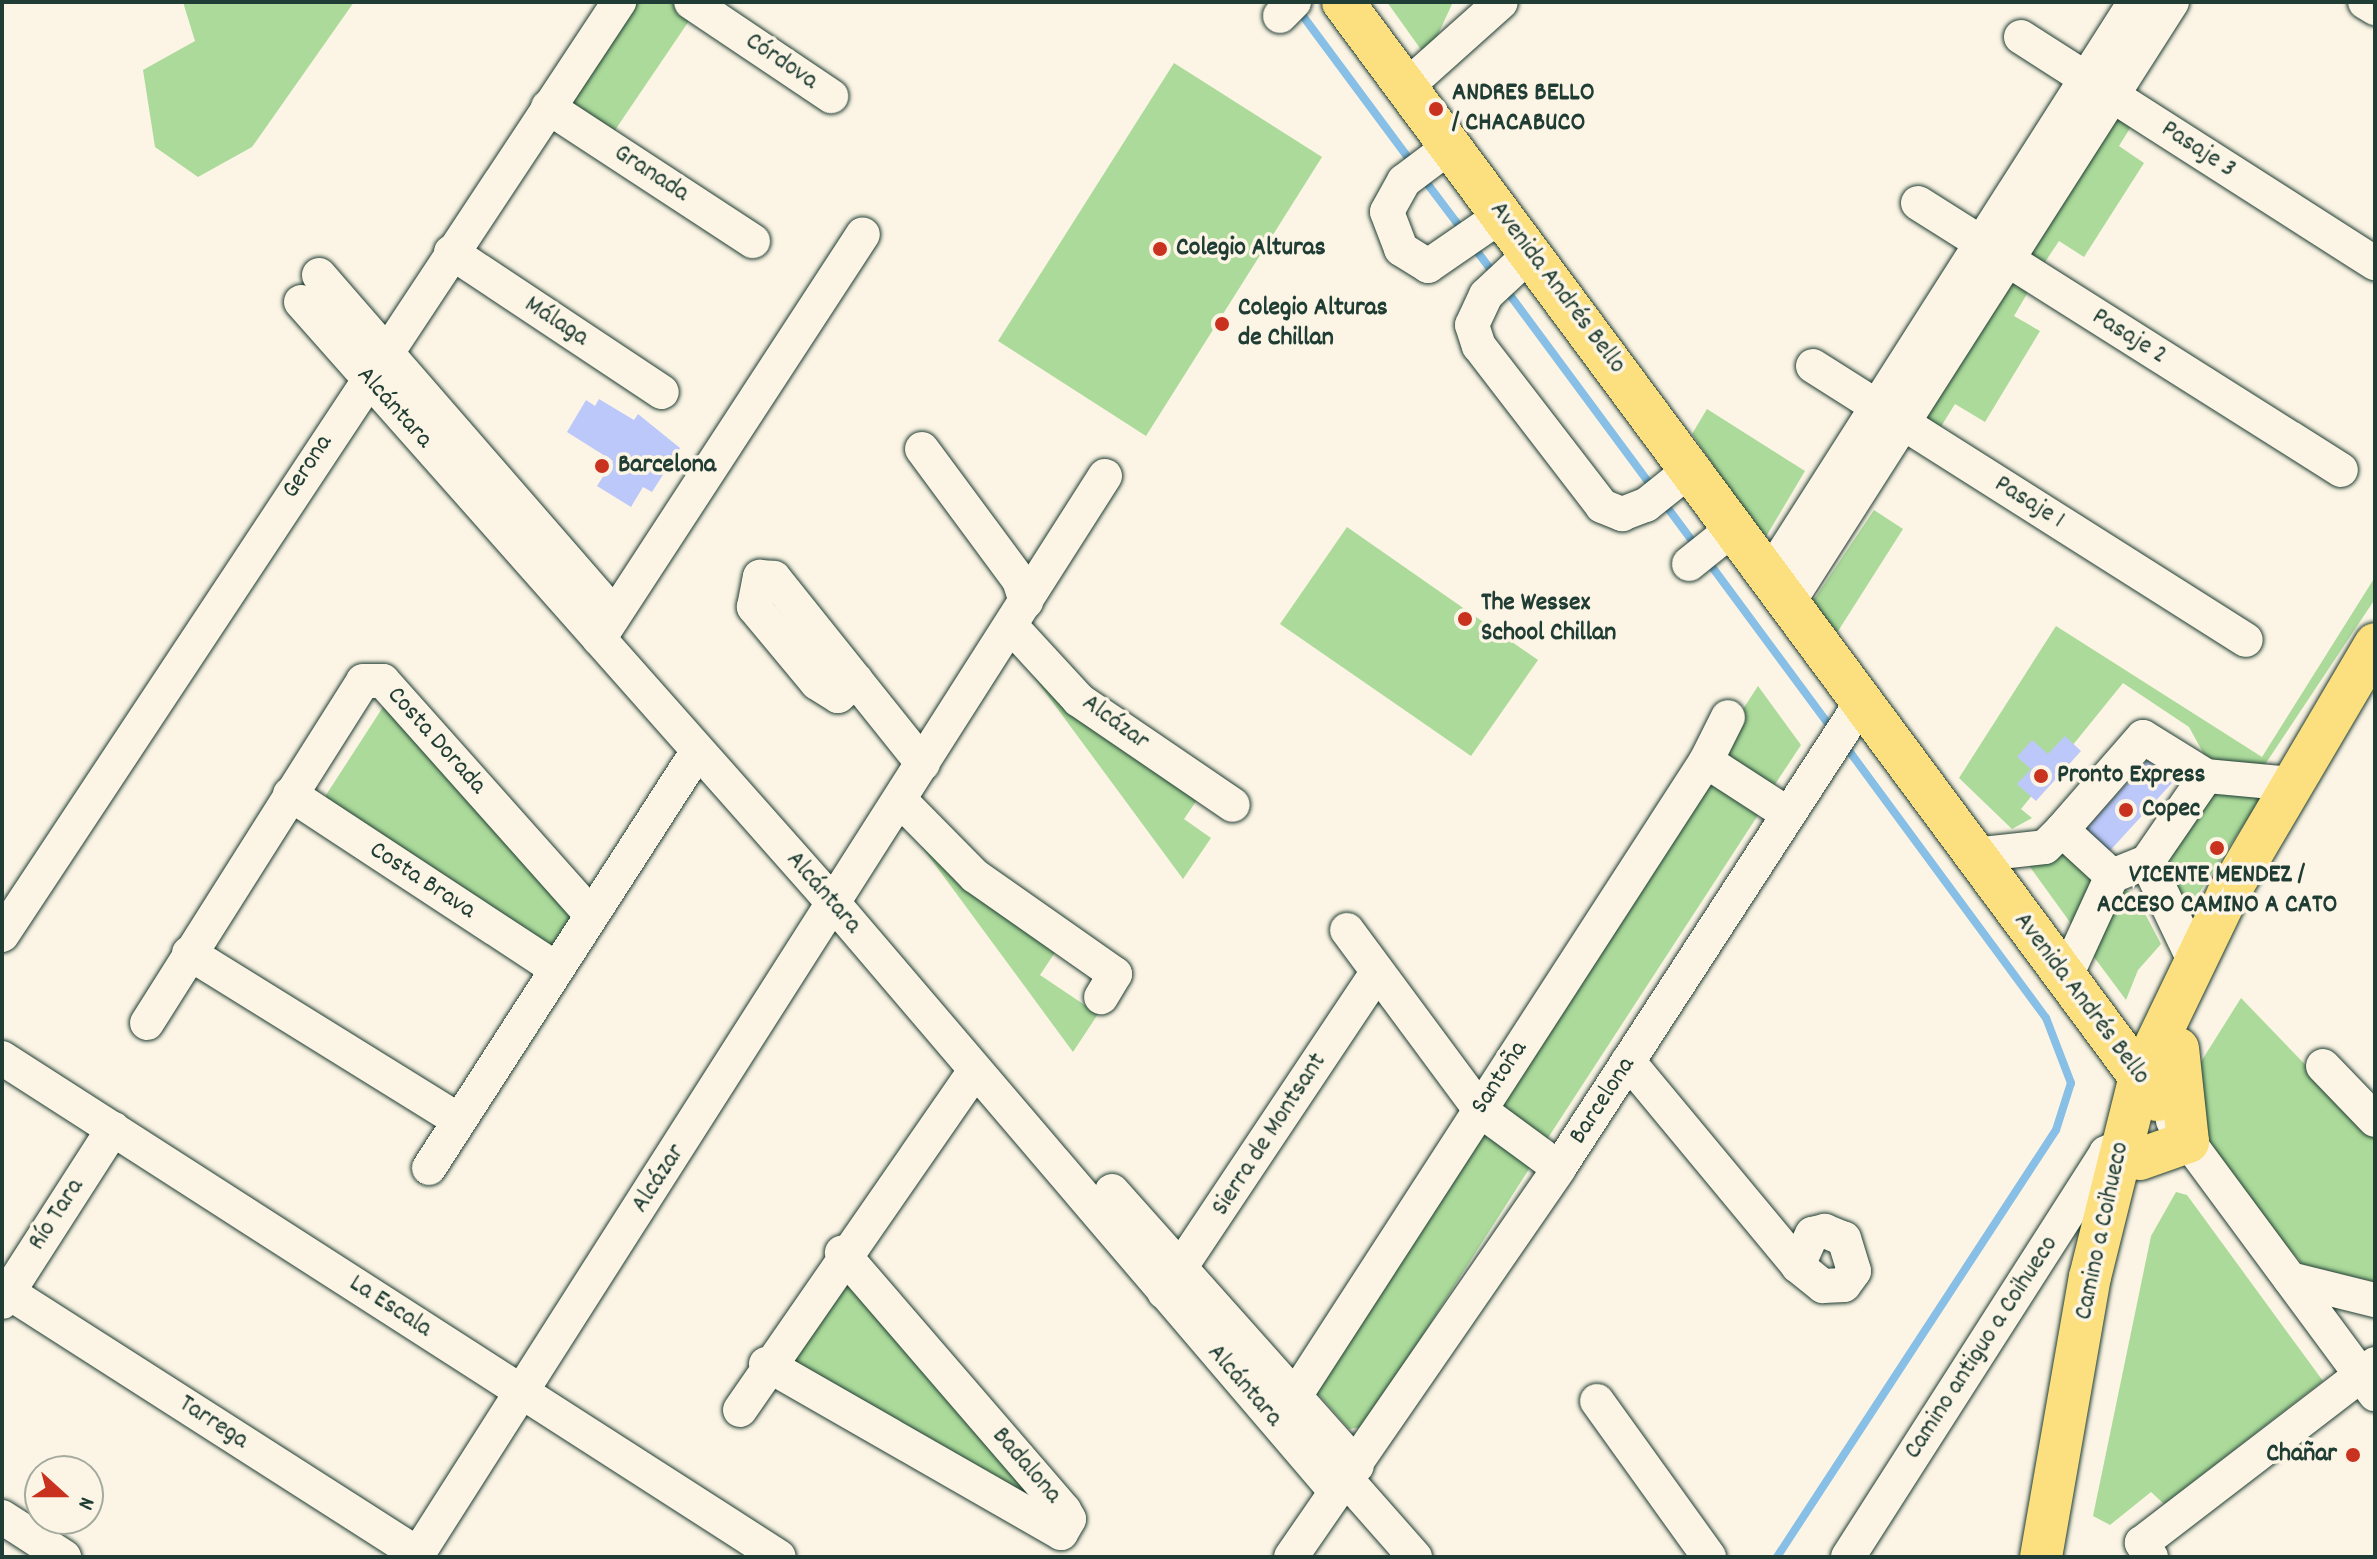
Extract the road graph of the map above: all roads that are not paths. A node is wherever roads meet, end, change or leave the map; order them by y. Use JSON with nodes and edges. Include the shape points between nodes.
{"nodes":[{"id":1,"x":619,"y":2,"type":"edge"},
{"id":2,"x":691,"y":2,"type":"edge"},
{"id":3,"x":1343,"y":2,"type":"edge"},
{"id":4,"x":1501,"y":2,"type":"edge"},
{"id":5,"x":2135,"y":2,"type":"edge"},
{"id":6,"x":2172,"y":2,"type":"edge"},
{"id":7,"x":2365,"y":2,"type":"edge"},
{"id":8,"x":2375,"y":8,"type":"edge"},
{"id":9,"x":2021,"y":37,"type":"dead end"},
{"id":10,"x":2099,"y":86,"type":"junction"},
{"id":11,"x":1406,"y":87,"type":"junction"},
{"id":12,"x":831,"y":96,"type":"dead end"},
{"id":13,"x":548,"y":107,"type":"junction"},
{"id":14,"x":1429,"y":163,"type":"junction"},
{"id":15,"x":1918,"y":203,"type":"dead end"},
{"id":16,"x":1479,"y":232,"type":"junction"},
{"id":17,"x":863,"y":234,"type":"dead end"},
{"id":18,"x":753,"y":241,"type":"dead end"},
{"id":19,"x":1994,"y":251,"type":"junction"},
{"id":20,"x":451,"y":252,"type":"junction"},
{"id":21,"x":2375,"y":263,"type":"edge"},
{"id":22,"x":1509,"y":273,"type":"junction"},
{"id":23,"x":310,"y":289,"type":"dead end"},
{"id":24,"x":376,"y":364,"type":"junction"},
{"id":25,"x":1813,"y":366,"type":"dead end"},
{"id":26,"x":662,"y":392,"type":"dead end"},
{"id":27,"x":1890,"y":415,"type":"junction"},
{"id":28,"x":922,"y":449,"type":"dead end"},
{"id":29,"x":1691,"y":469,"type":"junction"},
{"id":30,"x":2341,"y":470,"type":"dead end"},
{"id":31,"x":1105,"y":476,"type":"dead end"},
{"id":32,"x":1734,"y":528,"type":"junction"},
{"id":33,"x":1689,"y":564,"type":"dead end"},
{"id":34,"x":1778,"y":590,"type":"junction"},
{"id":35,"x":1018,"y":614,"type":"junction"},
{"id":36,"x":607,"y":627,"type":"junction"},
{"id":37,"x":2246,"y":640,"type":"dead end"},
{"id":38,"x":2375,"y":644,"type":"edge"},
{"id":39,"x":856,"y":680,"type":"dead end"},
{"id":40,"x":2375,"y":692,"type":"edge"},
{"id":41,"x":1853,"y":716,"type":"junction"},
{"id":42,"x":1728,"y":717,"type":"dead end"},
{"id":43,"x":698,"y":751,"type":"junction"},
{"id":44,"x":1706,"y":761,"type":"junction"},
{"id":45,"x":923,"y":764,"type":"junction"},
{"id":46,"x":2206,"y":776,"type":"junction"},
{"id":47,"x":2293,"y":784,"type":"junction"},
{"id":48,"x":290,"y":794,"type":"junction"},
{"id":49,"x":901,"y":801,"type":"junction"},
{"id":50,"x":1233,"y":805,"type":"dead end"},
{"id":51,"x":1788,"y":814,"type":"junction"},
{"id":52,"x":2062,"y":830,"type":"junction"},
{"id":53,"x":1974,"y":855,"type":"junction"},
{"id":54,"x":2147,"y":862,"type":"junction"},
{"id":55,"x":2112,"y":876,"type":"junction"},
{"id":56,"x":835,"y":905,"type":"junction"},
{"id":57,"x":590,"y":913,"type":"junction"},
{"id":58,"x":1347,"y":930,"type":"dead end"},
{"id":59,"x":2,"y":935,"type":"edge"},
{"id":60,"x":189,"y":953,"type":"junction"},
{"id":61,"x":2194,"y":960,"type":"junction"},
{"id":62,"x":555,"y":968,"type":"junction"},
{"id":63,"x":1375,"y":976,"type":"junction"},
{"id":64,"x":2065,"y":978,"type":"junction"},
{"id":65,"x":1101,"y":997,"type":"dead end"},
{"id":66,"x":2170,"y":1008,"type":"junction"},
{"id":67,"x":147,"y":1023,"type":"dead end"},
{"id":68,"x":2111,"y":1039,"type":"junction"},
{"id":69,"x":2178,"y":1049,"type":"junction"},
{"id":70,"x":2,"y":1058,"type":"edge"},
{"id":71,"x":1628,"y":1061,"type":"junction"},
{"id":72,"x":2323,"y":1066,"type":"dead end"},
{"id":73,"x":973,"y":1074,"type":"junction"},
{"id":74,"x":2148,"y":1088,"type":"junction"},
{"id":75,"x":1480,"y":1110,"type":"junction"},
{"id":76,"x":457,"y":1119,"type":"junction"},
{"id":77,"x":2375,"y":1120,"type":"edge"},
{"id":78,"x":113,"y":1129,"type":"junction"},
{"id":79,"x":2188,"y":1142,"type":"junction"},
{"id":80,"x":2130,"y":1153,"type":"junction"},
{"id":81,"x":429,"y":1168,"type":"dead end"},
{"id":82,"x":1559,"y":1168,"type":"junction"},
{"id":83,"x":1112,"y":1191,"type":"dead end"},
{"id":84,"x":842,"y":1253,"type":"junction"},
{"id":85,"x":1798,"y":1266,"type":"dead end"},
{"id":86,"x":2290,"y":1279,"type":"junction"},
{"id":87,"x":1173,"y":1280,"type":"junction"},
{"id":88,"x":5,"y":1297,"type":"edge"},
{"id":89,"x":2375,"y":1300,"type":"edge"},
{"id":90,"x":766,"y":1364,"type":"junction"},
{"id":91,"x":2371,"y":1378,"type":"edge"},
{"id":92,"x":522,"y":1392,"type":"junction"},
{"id":93,"x":1295,"y":1396,"type":"junction"},
{"id":94,"x":1597,"y":1401,"type":"dead end"},
{"id":95,"x":740,"y":1410,"type":"dead end"},
{"id":96,"x":1347,"y":1479,"type":"junction"},
{"id":97,"x":2,"y":1517,"type":"edge"},
{"id":98,"x":2146,"y":1550,"type":"edge"},
{"id":99,"x":417,"y":1556,"type":"edge"},
{"id":100,"x":64,"y":1557,"type":"edge"},
{"id":101,"x":779,"y":1557,"type":"edge"},
{"id":102,"x":1291,"y":1557,"type":"edge"},
{"id":103,"x":1415,"y":1557,"type":"edge"},
{"id":104,"x":1709,"y":1557,"type":"edge"},
{"id":105,"x":1848,"y":1557,"type":"edge"},
{"id":106,"x":2041,"y":1557,"type":"edge"}],
"edges":[{"from":1,"to":13,"type":"street","name":"Gerona"},
{"from":2,"to":12,"type":"street","name":"Córdova"},
{"from":3,"to":11,"type":"main road","name":"Avenida Andrés Bello"},
{"from":4,"to":11,"type":"street"},
{"from":5,"to":10,"type":"street"},
{"from":6,"to":10,"type":"street"},
{"from":7,"to":8,"type":"street"},
{"from":9,"to":10,"type":"street","name":"Pasaje 3"},
{"from":10,"to":19,"type":"street"},
{"from":10,"to":21,"type":"street","name":"Pasaje 3"},
{"from":11,"to":14,"type":"main road","name":"Avenida Andrés Bello"},
{"from":13,"to":18,"type":"street","name":"Granada"},
{"from":13,"to":20,"type":"street","name":"Gerona"},
{"from":14,"to":16,"type":"main road","name":"Avenida Andrés Bello"},
{"from":14,"to":16,"type":"street","via":[[1387,212],[1401,249],[1428,266]]},
{"from":15,"to":19,"type":"street","name":"Pasaje 2"},
{"from":16,"to":22,"type":"main road","name":"Avenida Andrés Bello"},
{"from":17,"to":36,"type":"street"},
{"from":19,"to":27,"type":"street"},
{"from":19,"to":30,"type":"street","name":"Pasaje 2"},
{"from":20,"to":24,"type":"street","name":"Gerona"},
{"from":20,"to":26,"type":"street","name":"Málaga"},
{"from":22,"to":29,"type":"main road","name":"Avenida Andrés Bello"},
{"from":22,"to":29,"type":"street","via":[[1472,325],[1475,340],[1584,486],[1611,511],[1646,505]]},
{"from":23,"to":24,"type":"street","name":"Alcántara"},
{"from":24,"to":36,"type":"street","name":"Alcántara"},
{"from":24,"to":59,"type":"street","name":"Gerona"},
{"from":25,"to":27,"type":"street","name":"Pasaje 1"},
{"from":27,"to":34,"type":"street"},
{"from":27,"to":37,"type":"street","name":"Pasaje 1"},
{"from":28,"to":35,"type":"street","name":"Alcázar","via":[[1019,580]]},
{"from":29,"to":32,"type":"main road","name":"Avenida Andrés Bello"},
{"from":31,"to":35,"type":"street","name":"Alcázar"},
{"from":32,"to":33,"type":"street"},
{"from":32,"to":34,"type":"main road","name":"Avenida Andrés Bello"},
{"from":34,"to":41,"type":"main road","name":"Avenida Andrés Bello"},
{"from":35,"to":45,"type":"street","name":"Alcázar"},
{"from":35,"to":50,"type":"street","name":"Alcázar","via":[[1079,700]]},
{"from":36,"to":43,"type":"street","name":"Alcántara"},
{"from":38,"to":47,"type":"main road"},
{"from":39,"to":45,"type":"street"},
{"from":40,"to":69,"type":"main road"},
{"from":41,"to":51,"type":"street","name":"Barcelona"},
{"from":41,"to":53,"type":"main road","name":"Avenida Andrés Bello"},
{"from":42,"to":44,"type":"street","name":"Santoña"},
{"from":43,"to":56,"type":"street","name":"Alcántara"},
{"from":43,"to":57,"type":"street"},
{"from":44,"to":51,"type":"street"},
{"from":44,"to":75,"type":"street","name":"Santoña"},
{"from":45,"to":49,"type":"street","name":"Alcázar"},
{"from":46,"to":47,"type":"street"},
{"from":46,"to":52,"type":"street","via":[[2143,737]]},
{"from":46,"to":54,"type":"street"},
{"from":47,"to":61,"type":"main road"},
{"from":48,"to":57,"type":"street","name":"Costa Dorada","via":[[363,681],[383,681]]},
{"from":48,"to":60,"type":"street","name":"Costa Dorada"},
{"from":48,"to":62,"type":"street","name":"Costa Brava"},
{"from":49,"to":56,"type":"street","name":"Alcázar"},
{"from":49,"to":65,"type":"street","via":[[975,876],[1115,974]]},
{"from":51,"to":71,"type":"street","name":"Barcelona"},
{"from":52,"to":53,"type":"street","via":[[2045,847]]},
{"from":52,"to":55,"type":"street"},
{"from":53,"to":64,"type":"main road","name":"Avenida Andrés Bello"},
{"from":54,"to":55,"type":"street"},
{"from":54,"to":61,"type":"street"},
{"from":55,"to":64,"type":"street"},
{"from":56,"to":73,"type":"street","name":"Alcántara"},
{"from":56,"to":92,"type":"street","name":"Alcázar"},
{"from":57,"to":62,"type":"street"},
{"from":58,"to":63,"type":"street"},
{"from":60,"to":67,"type":"street","name":"Costa Dorada"},
{"from":60,"to":76,"type":"street"},
{"from":61,"to":66,"type":"main road"},
{"from":62,"to":76,"type":"street"},
{"from":63,"to":75,"type":"street"},
{"from":63,"to":87,"type":"street","name":"Sierra de Montsant"},
{"from":64,"to":68,"type":"main road","name":"Avenida Andrés Bello"},
{"from":66,"to":68,"type":"main road","via":[[2140,1050]]},
{"from":66,"to":74,"type":"main road"},
{"from":68,"to":74,"type":"main road","name":"Avenida Andrés Bello"},
{"from":69,"to":74,"type":"main road"},
{"from":69,"to":79,"type":"main road"},
{"from":70,"to":78,"type":"street","name":"La Escala"},
{"from":71,"to":82,"type":"street","name":"Barcelona"},
{"from":71,"to":85,"type":"street"},
{"from":72,"to":77,"type":"street"},
{"from":73,"to":84,"type":"street"},
{"from":73,"to":87,"type":"street","name":"Alcántara"},
{"from":74,"to":79,"type":"street","name":"Avenida Andrés Bello"},
{"from":74,"to":80,"type":"main road","name":"Camino a Coihueco"},
{"from":75,"to":82,"type":"street"},
{"from":75,"to":93,"type":"street","name":"Santoña"},
{"from":76,"to":81,"type":"street"},
{"from":78,"to":88,"type":"street","name":"Río Tara"},
{"from":78,"to":92,"type":"street","name":"La Escala"},
{"from":79,"to":80,"type":"main road"},
{"from":79,"to":86,"type":"street","name":"Avenida Andrés Bello"},
{"from":80,"to":105,"type":"street","name":"Camino antiguo a Coihueco","via":[[2103,1157]]},
{"from":80,"to":106,"type":"main road","name":"Camino a Coihueco","via":[[2073,1387]]},
{"from":82,"to":96,"type":"street","name":"Barcelona"},
{"from":83,"to":87,"type":"street","name":"Alcántara"},
{"from":84,"to":90,"type":"street"},
{"from":84,"to":90,"type":"street","name":"Badalona","via":[[1064,1510],[1069,1519],[1061,1533]]},
{"from":86,"to":89,"type":"street"},
{"from":86,"to":91,"type":"street","name":"Avenida Andrés Bello"},
{"from":87,"to":93,"type":"street","name":"Alcántara"},
{"from":87,"to":96,"type":"street","name":"Alcántara"},
{"from":88,"to":99,"type":"street","name":"Tarrega"},
{"from":90,"to":95,"type":"street"},
{"from":91,"to":98,"type":"street"},
{"from":92,"to":99,"type":"street","name":"Alcázar"},
{"from":92,"to":101,"type":"street","name":"La Escala"},
{"from":93,"to":96,"type":"street","name":"Alcántara"},
{"from":94,"to":104,"type":"street"},
{"from":96,"to":102,"type":"street","name":"Barcelona"},
{"from":96,"to":103,"type":"street","name":"Alcántara"},
{"from":97,"to":100,"type":"street"}]}
